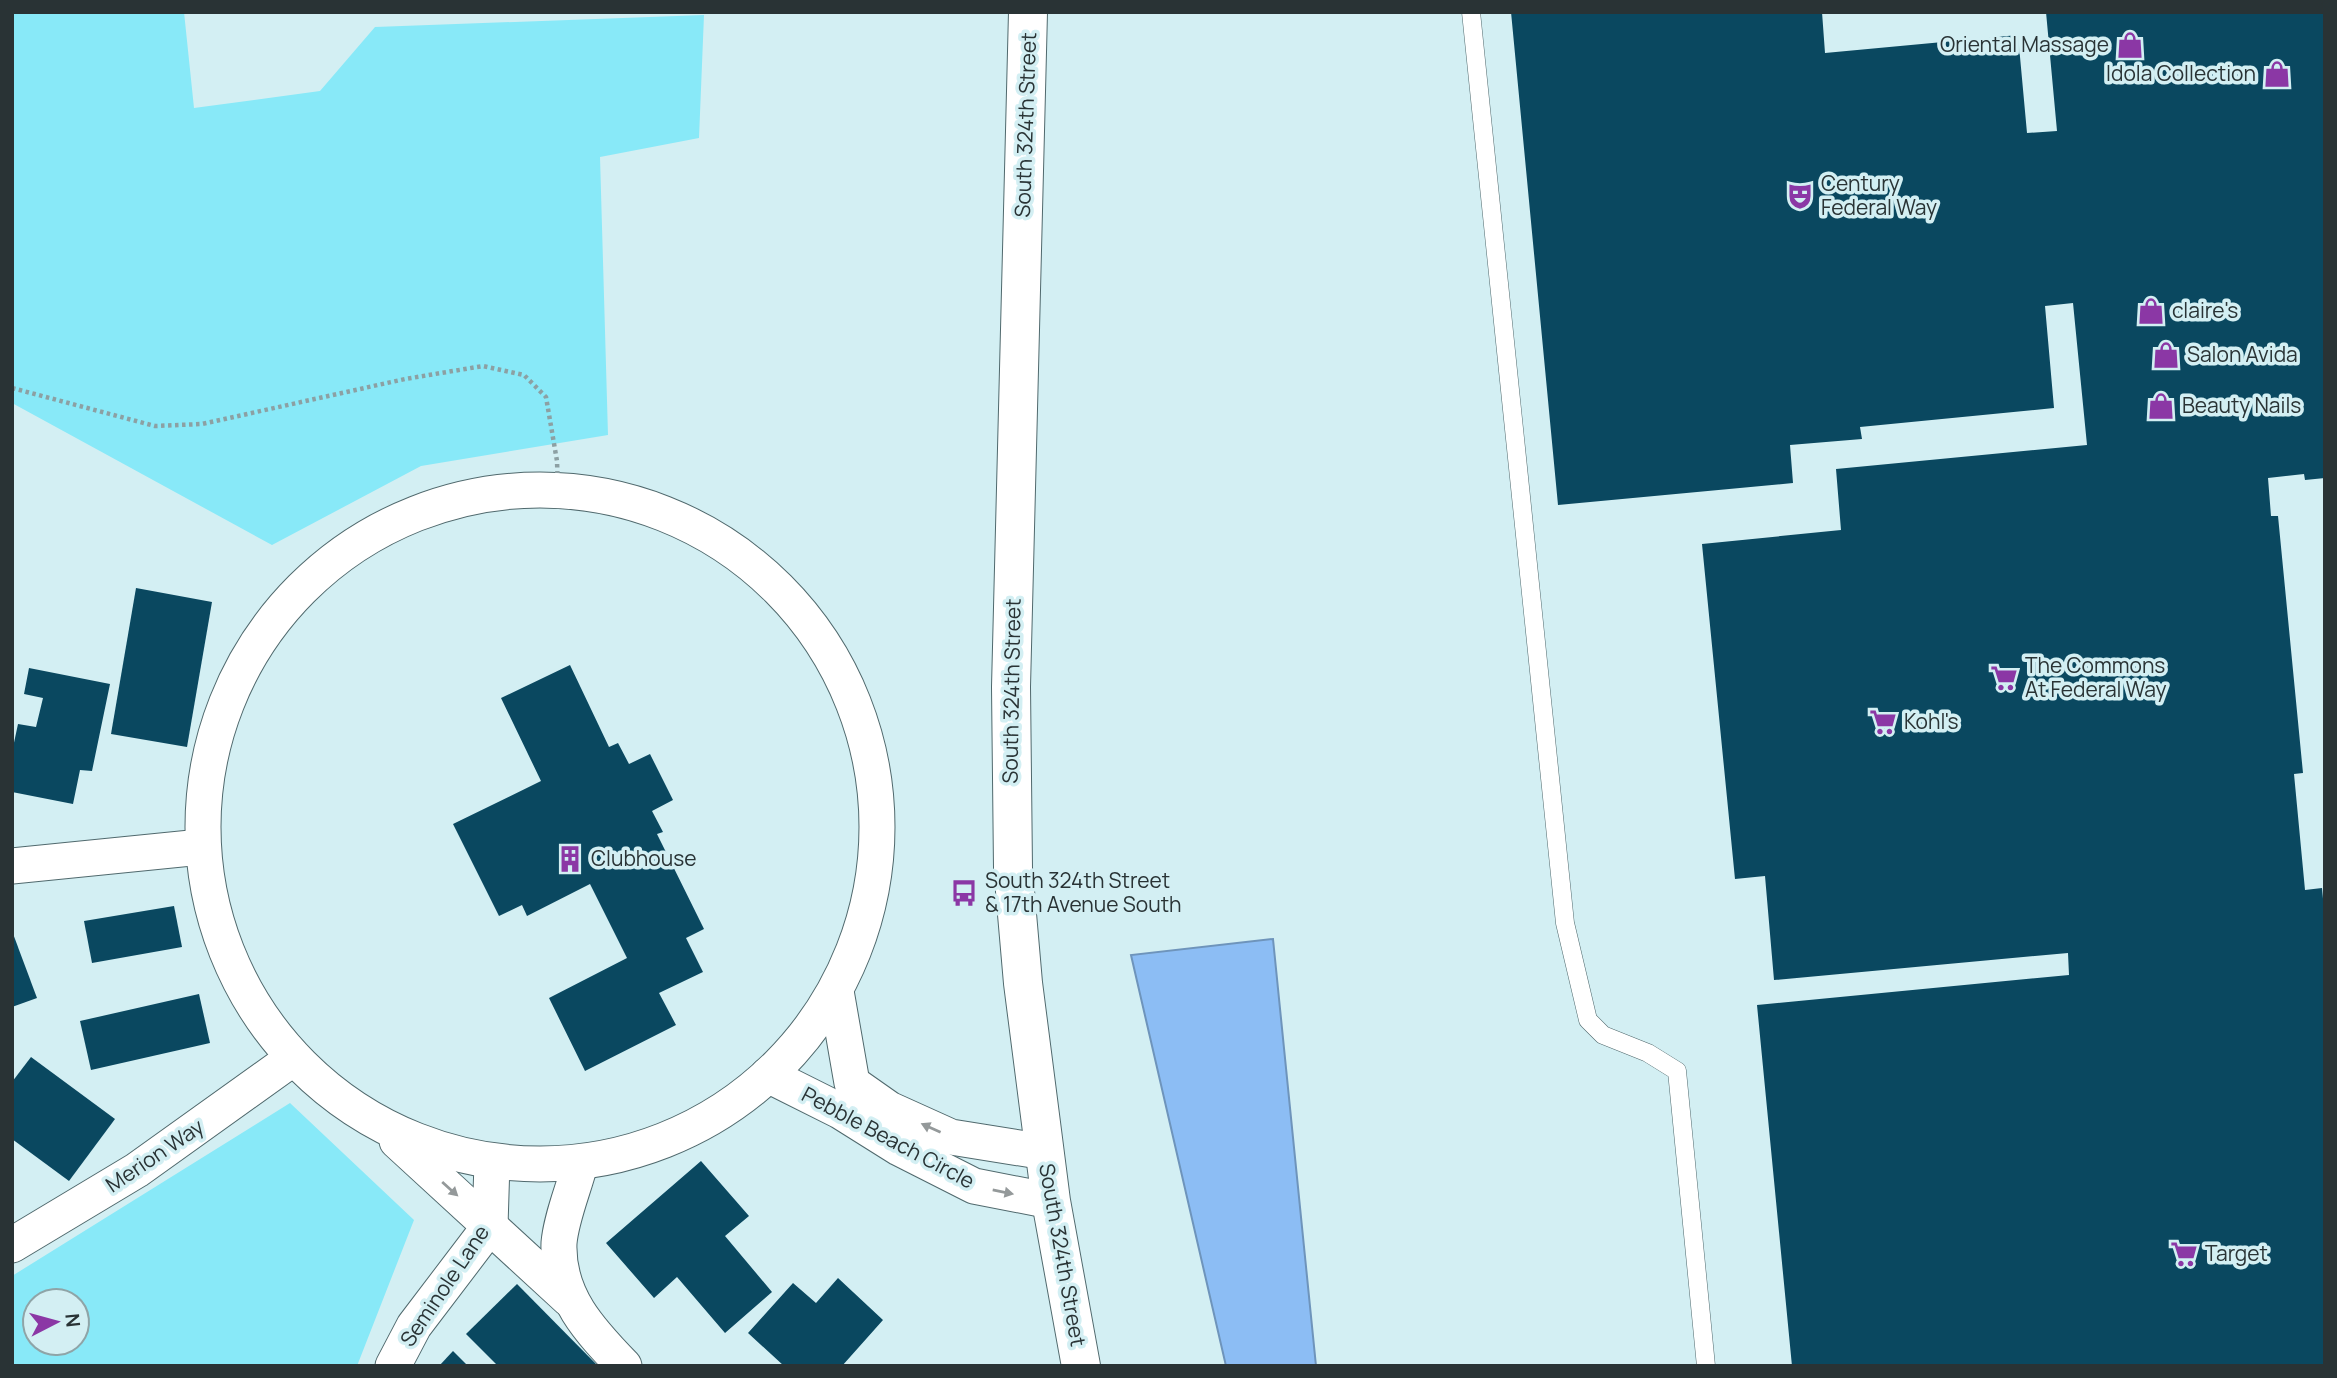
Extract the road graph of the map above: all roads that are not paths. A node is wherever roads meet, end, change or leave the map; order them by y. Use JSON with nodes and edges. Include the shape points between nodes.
{"nodes":[{"id":1,"x":1028,"y":12,"type":"edge"},
{"id":2,"x":1471,"y":12,"type":"edge"},
{"id":3,"x":201,"y":847,"type":"junction"},
{"id":4,"x":12,"y":866,"type":"edge"},
{"id":5,"x":836,"y":991,"type":"junction"},
{"id":6,"x":292,"y":1059,"type":"junction"},
{"id":7,"x":768,"y":1075,"type":"junction"},
{"id":8,"x":381,"y":1126,"type":"junction"},
{"id":9,"x":1045,"y":1152,"type":"junction"},
{"id":10,"x":492,"y":1163,"type":"junction"},
{"id":11,"x":580,"y":1164,"type":"junction"},
{"id":12,"x":1051,"y":1201,"type":"junction"},
{"id":13,"x":490,"y":1226,"type":"junction"},
{"id":14,"x":12,"y":1245,"type":"edge"},
{"id":15,"x":569,"y":1299,"type":"junction"},
{"id":16,"x":393,"y":1366,"type":"edge"},
{"id":17,"x":624,"y":1366,"type":"edge"},
{"id":18,"x":1081,"y":1366,"type":"edge"},
{"id":19,"x":1706,"y":1366,"type":"edge"}],
"edges":[{"from":1,"to":9,"type":"street","name":"South 324th Street","via":[[1011,783],[1023,983]]},
{"from":2,"to":19,"type":"lane","via":[[1565,923],[1588,1020],[1603,1035],[1677,1071]]},
{"from":3,"to":4,"type":"street"},
{"from":3,"to":5,"type":"street","via":[[204,788],[216,732],[240,672],[281,610],[358,542],[425,509],[496,491],[558,489],[640,504],[698,528],[759,569],[795,606],[827,647],[867,740],[877,813],[875,870],[861,931]]},
{"from":3,"to":6,"type":"street","via":[[225,950],[244,989]]},
{"from":5,"to":7,"type":"street","via":[[799,1044]]},
{"from":9,"to":5,"type":"street","name":"Pebble Beach Circle","one_way":true,"via":[[951,1137],[889,1109],[852,1083]]},
{"from":6,"to":8,"type":"street"},
{"from":6,"to":14,"type":"street","name":"Merion Way","via":[[137,1170]]},
{"from":7,"to":11,"type":"street","via":[[746,1095],[688,1132],[630,1153]]},
{"from":7,"to":12,"type":"street","name":"Pebble Beach Circle","one_way":true,"via":[[974,1186]]},
{"from":8,"to":10,"type":"street","via":[[443,1151]]},
{"from":8,"to":13,"type":"street","one_way":true},
{"from":9,"to":12,"type":"street","name":"South 324th Street"},
{"from":10,"to":11,"type":"street"},
{"from":10,"to":13,"type":"street","name":"Seminole Lane"},
{"from":11,"to":15,"type":"street","via":[[559,1243]]},
{"from":12,"to":18,"type":"street","name":"South 324th Street"},
{"from":13,"to":15,"type":"street"},
{"from":13,"to":16,"type":"street","name":"Seminole Lane","via":[[414,1326]]},
{"from":15,"to":17,"type":"street"}]}
